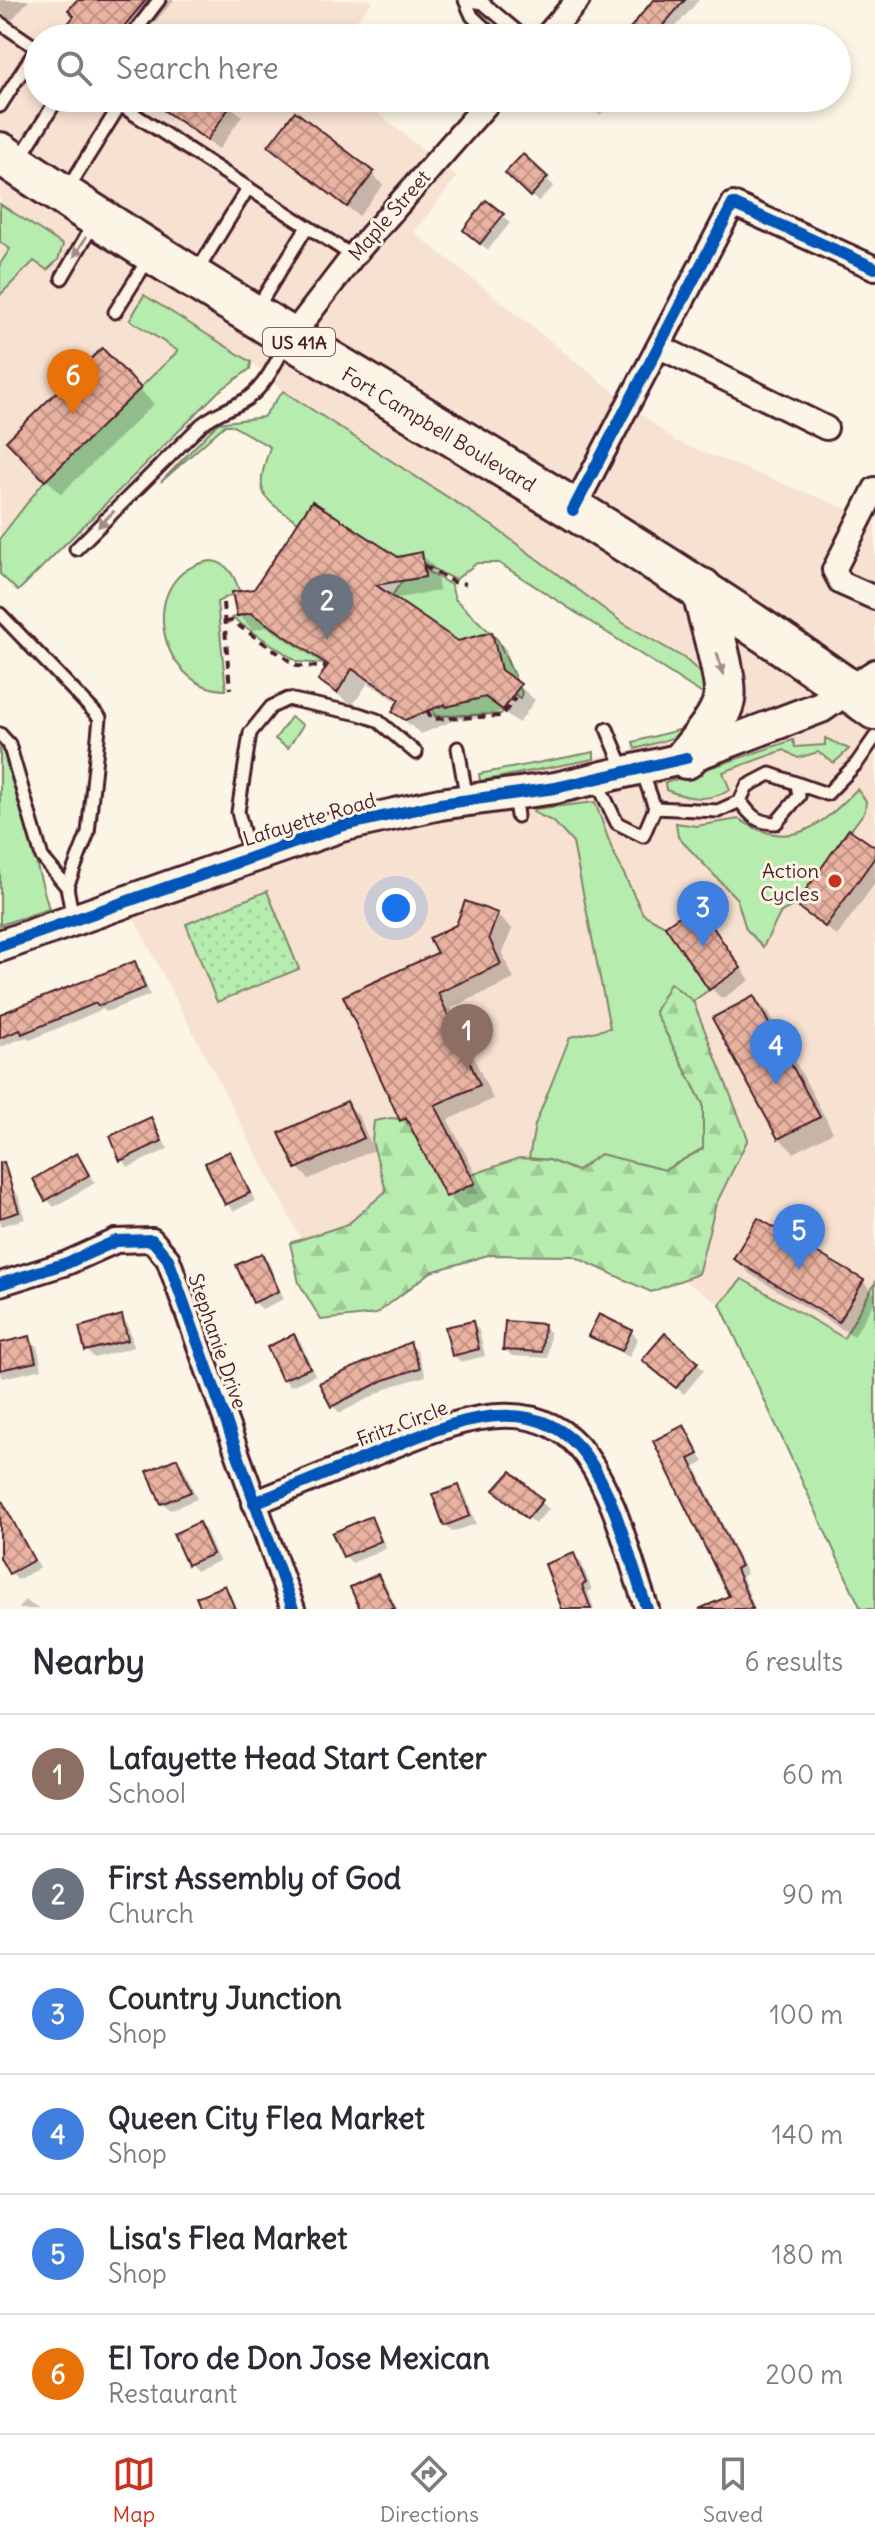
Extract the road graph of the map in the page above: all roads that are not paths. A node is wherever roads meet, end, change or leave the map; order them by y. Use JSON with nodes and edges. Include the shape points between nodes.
{"nodes":[{"id":1,"x":159,"y":0,"type":"edge"},
{"id":2,"x":466,"y":0,"type":"edge"},
{"id":3,"x":578,"y":0,"type":"edge"},
{"id":4,"x":0,"y":23,"type":"edge"},
{"id":5,"x":141,"y":24,"type":"edge"},
{"id":6,"x":480,"y":24,"type":"edge"},
{"id":7,"x":508,"y":24,"type":"edge"},
{"id":8,"x":557,"y":24,"type":"edge"},
{"id":9,"x":24,"y":39,"type":"edge"},
{"id":10,"x":24,"y":68,"type":"edge"},
{"id":11,"x":0,"y":106,"type":"edge"},
{"id":12,"x":46,"y":112,"type":"edge"},
{"id":13,"x":109,"y":112,"type":"edge"},
{"id":14,"x":132,"y":112,"type":"edge"},
{"id":15,"x":480,"y":112,"type":"edge"},
{"id":16,"x":8,"y":158,"type":"edge"},
{"id":17,"x":248,"y":188,"type":"junction"},
{"id":18,"x":65,"y":194,"type":"junction"},
{"id":19,"x":99,"y":216,"type":"junction"},
{"id":20,"x":307,"y":227,"type":"junction"},
{"id":21,"x":154,"y":251,"type":"junction"},
{"id":22,"x":353,"y":256,"type":"junction"},
{"id":23,"x":875,"y":268,"type":"edge"},
{"id":24,"x":194,"y":276,"type":"junction"},
{"id":25,"x":62,"y":278,"type":"dead end"},
{"id":26,"x":115,"y":312,"type":"dead end"},
{"id":27,"x":253,"y":313,"type":"junction"},
{"id":28,"x":291,"y":337,"type":"junction"},
{"id":29,"x":660,"y":347,"type":"junction"},
{"id":30,"x":826,"y":428,"type":"dead end"},
{"id":31,"x":875,"y":489,"type":"edge"},
{"id":32,"x":573,"y":510,"type":"junction"},
{"id":33,"x":76,"y":549,"type":"dead end"},
{"id":34,"x":702,"y":589,"type":"junction"},
{"id":35,"x":875,"y":598,"type":"edge"},
{"id":36,"x":0,"y":614,"type":"edge"},
{"id":37,"x":866,"y":690,"type":"edge"},
{"id":38,"x":607,"y":729,"type":"dead end"},
{"id":39,"x":0,"y":734,"type":"edge"},
{"id":40,"x":875,"y":737,"type":"edge"},
{"id":41,"x":458,"y":748,"type":"dead end"},
{"id":42,"x":416,"y":753,"type":"dead end"},
{"id":43,"x":686,"y":758,"type":"junction"},
{"id":44,"x":621,"y":774,"type":"junction"},
{"id":45,"x":797,"y":784,"type":"junction"},
{"id":46,"x":467,"y":800,"type":"junction"},
{"id":47,"x":740,"y":801,"type":"junction"},
{"id":48,"x":655,"y":808,"type":"junction"},
{"id":49,"x":250,"y":858,"type":"junction"},
{"id":50,"x":67,"y":887,"type":"junction"},
{"id":51,"x":73,"y":920,"type":"junction"},
{"id":52,"x":0,"y":946,"type":"edge"},
{"id":53,"x":0,"y":1284,"type":"edge"},
{"id":54,"x":254,"y":1503,"type":"junction"},
{"id":55,"x":293,"y":1609,"type":"edge"},
{"id":56,"x":647,"y":1609,"type":"edge"}],
"edges":[{"from":1,"to":5,"type":"lane"},
{"from":2,"to":6,"type":"lane"},
{"from":2,"to":7,"type":"lane","via":[[483,3]]},
{"from":3,"to":8,"type":"street"},
{"from":4,"to":9,"type":"lane"},
{"from":10,"to":11,"type":"lane"},
{"from":12,"to":16,"type":"lane"},
{"from":13,"to":18,"type":"lane"},
{"from":14,"to":17,"type":"lane"},
{"from":15,"to":22,"type":"street","name":"Maple Street"},
{"from":16,"to":18,"type":"highway","name":"Fort Campbell Boulevard","number":"US 41A"},
{"from":17,"to":20,"type":"lane"},
{"from":17,"to":24,"type":"lane"},
{"from":18,"to":19,"type":"highway","name":"Fort Campbell Boulevard","number":"US 41A"},
{"from":19,"to":21,"type":"highway","name":"Fort Campbell Boulevard","number":"US 41A"},
{"from":19,"to":25,"type":"lane","one_way":true},
{"from":20,"to":22,"type":"lane"},
{"from":20,"to":27,"type":"lane"},
{"from":21,"to":24,"type":"highway","name":"Fort Campbell Boulevard","number":"US 41A"},
{"from":21,"to":26,"type":"lane"},
{"from":22,"to":28,"type":"street","name":"Maple Street"},
{"from":23,"to":29,"type":"street","via":[[733,204]]},
{"from":24,"to":27,"type":"highway","name":"Fort Campbell Boulevard","number":"US 41A"},
{"from":27,"to":28,"type":"highway","name":"Fort Campbell Boulevard","number":"US 41A"},
{"from":28,"to":32,"type":"highway","name":"Fort Campbell Boulevard","number":"US 41A"},
{"from":28,"to":33,"type":"lane","one_way":true,"via":[[270,374],[248,398],[220,409],[202,424]]},
{"from":29,"to":30,"type":"street"},
{"from":29,"to":32,"type":"street"},
{"from":31,"to":35,"type":"street","via":[[834,570],[841,583]]},
{"from":32,"to":34,"type":"highway","name":"Fort Campbell Boulevard","number":"US 41A"},
{"from":34,"to":37,"type":"highway","name":"Fort Campbell Boulevard","number":"US 41A"},
{"from":34,"to":43,"type":"highway","one_way":true,"via":[[725,699]]},
{"from":36,"to":50,"type":"lane","via":[[100,718],[88,833]]},
{"from":37,"to":43,"type":"main road","name":"Lafayette Road"},
{"from":38,"to":44,"type":"lane"},
{"from":39,"to":50,"type":"lane","via":[[9,744],[42,857]]},
{"from":40,"to":45,"type":"lane","via":[[827,794]]},
{"from":41,"to":46,"type":"lane"},
{"from":42,"to":49,"type":"lane","via":[[377,720],[359,714],[288,699],[271,707],[250,733],[238,812]]},
{"from":43,"to":44,"type":"main road","name":"Lafayette Road"},
{"from":44,"to":46,"type":"main road","name":"Lafayette Road","via":[[516,805]]},
{"from":44,"to":48,"type":"lane"},
{"from":44,"to":48,"type":"lane","via":[[617,823],[643,836]]},
{"from":45,"to":47,"type":"lane","via":[[770,774],[747,786]]},
{"from":45,"to":47,"type":"lane","via":[[799,796],[776,823],[753,818]]},
{"from":46,"to":49,"type":"main road","name":"Lafayette Road","via":[[341,826]]},
{"from":47,"to":48,"type":"lane","via":[[718,811]]},
{"from":49,"to":51,"type":"main road","name":"Lafayette Road"},
{"from":50,"to":51,"type":"lane"},
{"from":51,"to":52,"type":"main road","name":"Lafayette Road"},
{"from":53,"to":54,"type":"street","name":"Stephanie Drive","via":[[116,1241],[152,1240],[168,1259]]},
{"from":54,"to":55,"type":"street","name":"Stephanie Drive"},
{"from":54,"to":56,"type":"street","name":"Fritz Circle","via":[[444,1425],[481,1417],[527,1418],[569,1437],[586,1456],[603,1486]]}]}
